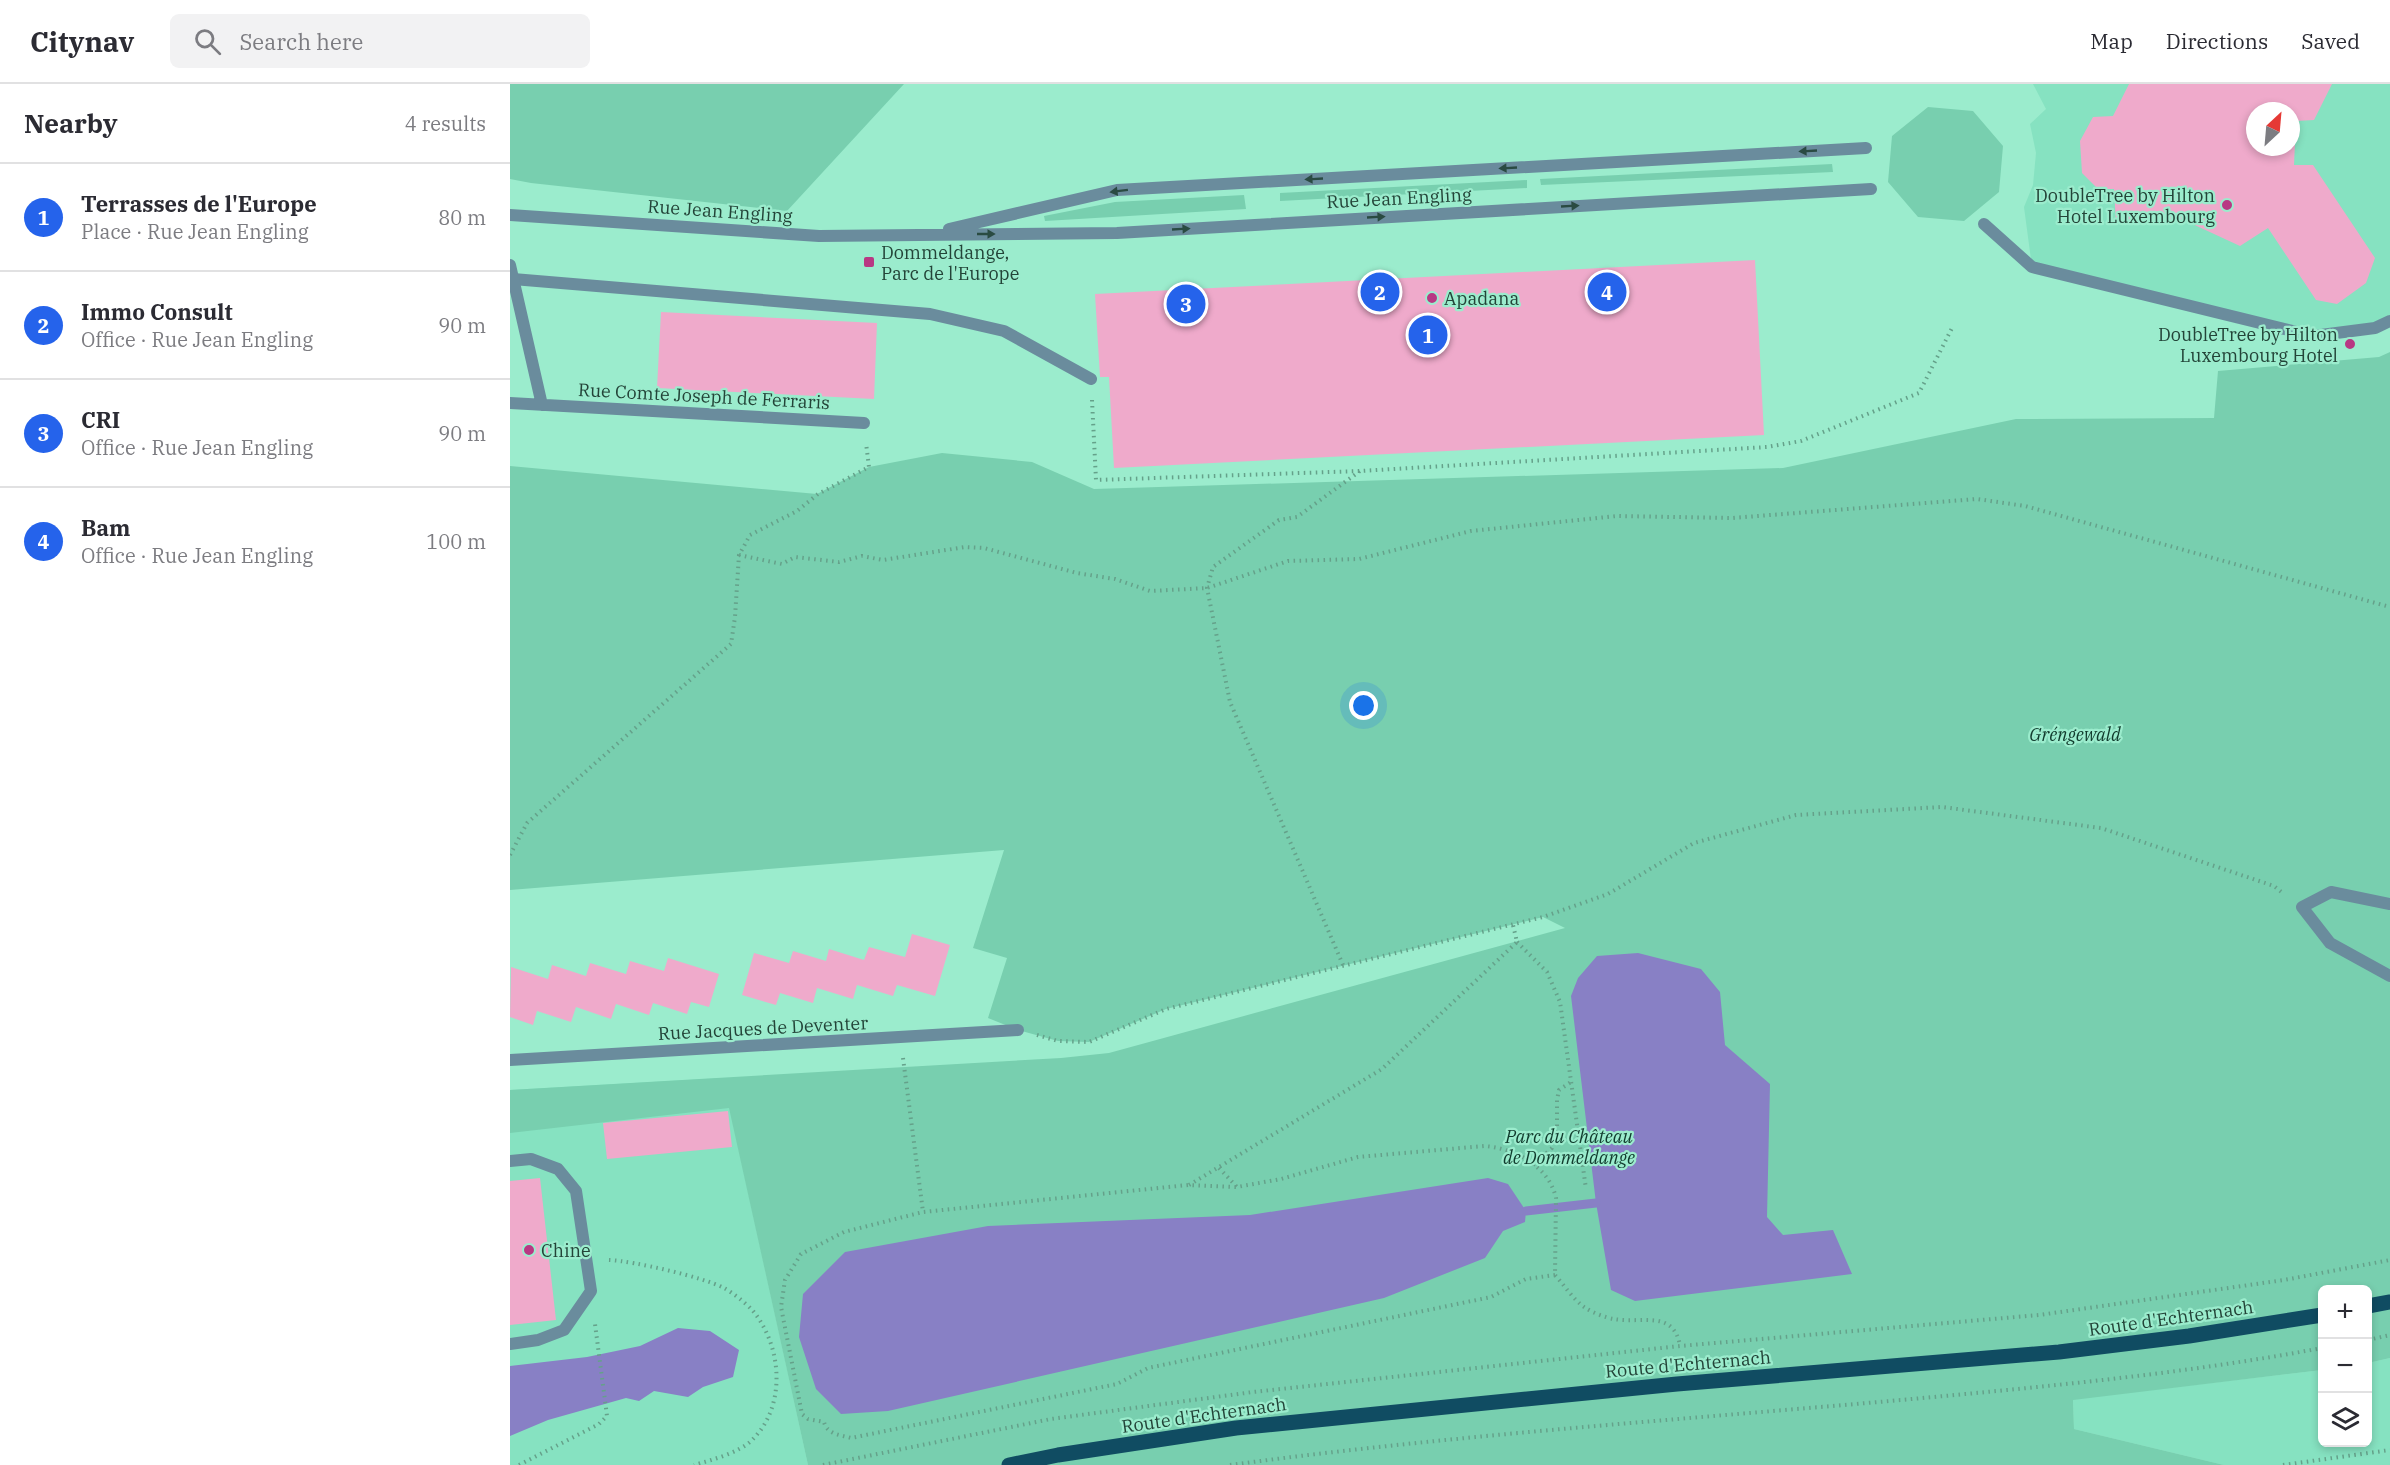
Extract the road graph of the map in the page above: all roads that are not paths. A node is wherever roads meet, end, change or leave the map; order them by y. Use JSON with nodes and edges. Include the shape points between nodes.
{"nodes":[{"id":1,"x":1866,"y":148,"type":"dead end"},
{"id":2,"x":1871,"y":189,"type":"dead end"},
{"id":3,"x":510,"y":215,"type":"edge"},
{"id":4,"x":1984,"y":224,"type":"dead end"},
{"id":5,"x":928,"y":234,"type":"junction"},
{"id":6,"x":510,"y":265,"type":"edge"},
{"id":7,"x":513,"y":279,"type":"junction"},
{"id":8,"x":2390,"y":321,"type":"edge"},
{"id":9,"x":1091,"y":379,"type":"road end"},
{"id":10,"x":510,"y":403,"type":"edge"},
{"id":11,"x":542,"y":405,"type":"junction"},
{"id":12,"x":864,"y":423,"type":"road end"},
{"id":13,"x":2390,"y":904,"type":"edge"},
{"id":14,"x":2390,"y":976,"type":"edge"},
{"id":15,"x":1018,"y":1030,"type":"road end"},
{"id":16,"x":510,"y":1060,"type":"edge"},
{"id":17,"x":510,"y":1161,"type":"edge"},
{"id":18,"x":2390,"y":1302,"type":"edge"},
{"id":19,"x":2372,"y":1305,"type":"edge"},
{"id":20,"x":2318,"y":1316,"type":"edge"},
{"id":21,"x":510,"y":1344,"type":"edge"},
{"id":22,"x":1009,"y":1465,"type":"edge"}],
"edges":[{"from":1,"to":5,"type":"street","name":"Rue Jean Engling","one_way":true,"via":[[1117,190]]},
{"from":5,"to":2,"type":"street","name":"Rue Jean Engling","one_way":true,"via":[[1117,232]]},
{"from":3,"to":5,"type":"street","name":"Rue Jean Engling","via":[[819,236]]},
{"from":4,"to":8,"type":"street","via":[[2032,267],[2313,336],[2375,328]]},
{"from":6,"to":7,"type":"street"},
{"from":7,"to":9,"type":"street","via":[[930,314],[1004,331]]},
{"from":7,"to":11,"type":"street"},
{"from":10,"to":11,"type":"street","name":"Rue Comte Joseph de Ferraris"},
{"from":11,"to":12,"type":"street","name":"Rue Comte Joseph de Ferraris"},
{"from":13,"to":14,"type":"street","via":[[2331,892],[2302,907],[2330,943]]},
{"from":15,"to":16,"type":"street","name":"Rue Jacques de Deventer"},
{"from":17,"to":21,"type":"street","via":[[531,1159],[558,1170],[576,1191],[591,1291],[564,1330],[538,1340]]},
{"from":18,"to":19,"type":"main road"},
{"from":20,"to":22,"type":"main road","name":"Route d'Echternach","via":[[2059,1352],[1677,1384],[1236,1428]]}]}
